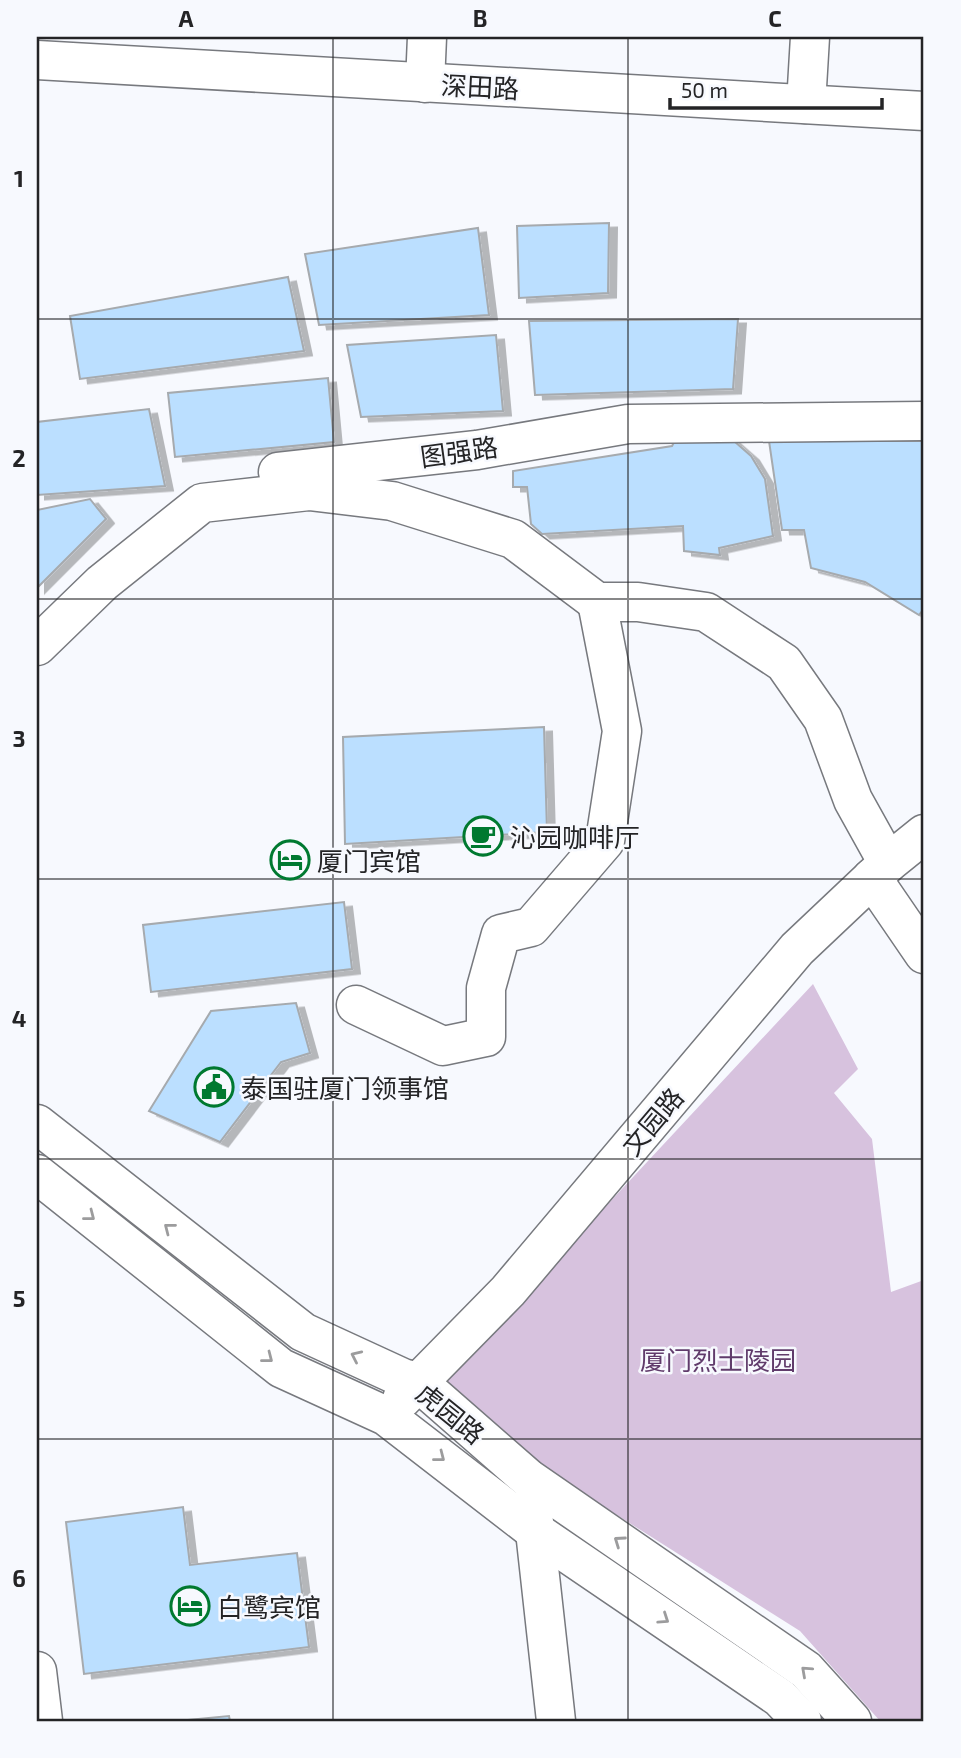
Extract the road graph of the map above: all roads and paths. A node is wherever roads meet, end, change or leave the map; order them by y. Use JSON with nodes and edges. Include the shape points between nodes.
{"nodes":[{"id":1,"x":427,"y":37,"type":"edge"},
{"id":2,"x":810,"y":37,"type":"edge"},
{"id":3,"x":37,"y":60,"type":"edge"},
{"id":4,"x":425,"y":83,"type":"junction"},
{"id":5,"x":807,"y":104,"type":"junction"},
{"id":6,"x":924,"y":111,"type":"edge"},
{"id":7,"x":924,"y":421,"type":"edge"},
{"id":8,"x":597,"y":602,"type":"junction"},
{"id":9,"x":37,"y":611,"type":"edge"},
{"id":10,"x":37,"y":646,"type":"edge"},
{"id":11,"x":924,"y":834,"type":"edge"},
{"id":12,"x":880,"y":870,"type":"junction"},
{"id":13,"x":924,"y":954,"type":"edge"},
{"id":14,"x":356,"y":1005,"type":"dead end"},
{"id":15,"x":37,"y":1124,"type":"edge"},
{"id":16,"x":37,"y":1174,"type":"edge"},
{"id":17,"x":418,"y":1382,"type":"junction"},
{"id":18,"x":386,"y":1416,"type":"junction"},
{"id":19,"x":529,"y":1479,"type":"junction"},
{"id":20,"x":536,"y":1532,"type":"junction"},
{"id":21,"x":37,"y":1671,"type":"edge"},
{"id":22,"x":43,"y":1721,"type":"edge"},
{"id":23,"x":556,"y":1721,"type":"edge"},
{"id":24,"x":802,"y":1721,"type":"edge"},
{"id":25,"x":852,"y":1721,"type":"edge"}],
"edges":[{"from":1,"to":4,"type":"street"},
{"from":2,"to":5,"type":"street"},
{"from":3,"to":4,"type":"street","name":"深田路"},
{"from":4,"to":5,"type":"street","name":"深田路"},
{"from":5,"to":6,"type":"street","name":"深田路"},
{"from":7,"to":9,"type":"street","name":"图强路","via":[[628,424],[477,450],[224,478],[176,499]]},
{"from":8,"to":10,"type":"street","via":[[513,539],[392,501],[309,492],[202,503],[102,583]]},
{"from":8,"to":12,"type":"street","via":[[638,602],[706,612],[784,663],[823,719]]},
{"from":8,"to":14,"type":"street","via":[[622,731],[605,841],[531,927],[501,934],[486,988],[486,1037],[443,1046]]},
{"from":11,"to":12,"type":"street","name":"文园路"},
{"from":12,"to":13,"type":"street"},
{"from":12,"to":17,"type":"street","name":"文园路","via":[[797,949],[508,1291]]},
{"from":17,"to":15,"type":"street","name":"虎园路","one_way":true,"via":[[303,1332]]},
{"from":16,"to":18,"type":"street","name":"虎园路","one_way":true,"via":[[281,1368]]},
{"from":17,"to":18,"type":"street","name":"文园路"},
{"from":17,"to":19,"type":"street","name":"虎园路"},
{"from":18,"to":20,"type":"street","name":"虎园路","one_way":true},
{"from":19,"to":20,"type":"street"},
{"from":25,"to":19,"type":"street","name":"虎园路","one_way":true,"via":[[807,1670]]},
{"from":20,"to":23,"type":"street"},
{"from":20,"to":24,"type":"street","name":"虎园路","one_way":true,"via":[[780,1698]]},
{"from":21,"to":22,"type":"street"}]}
